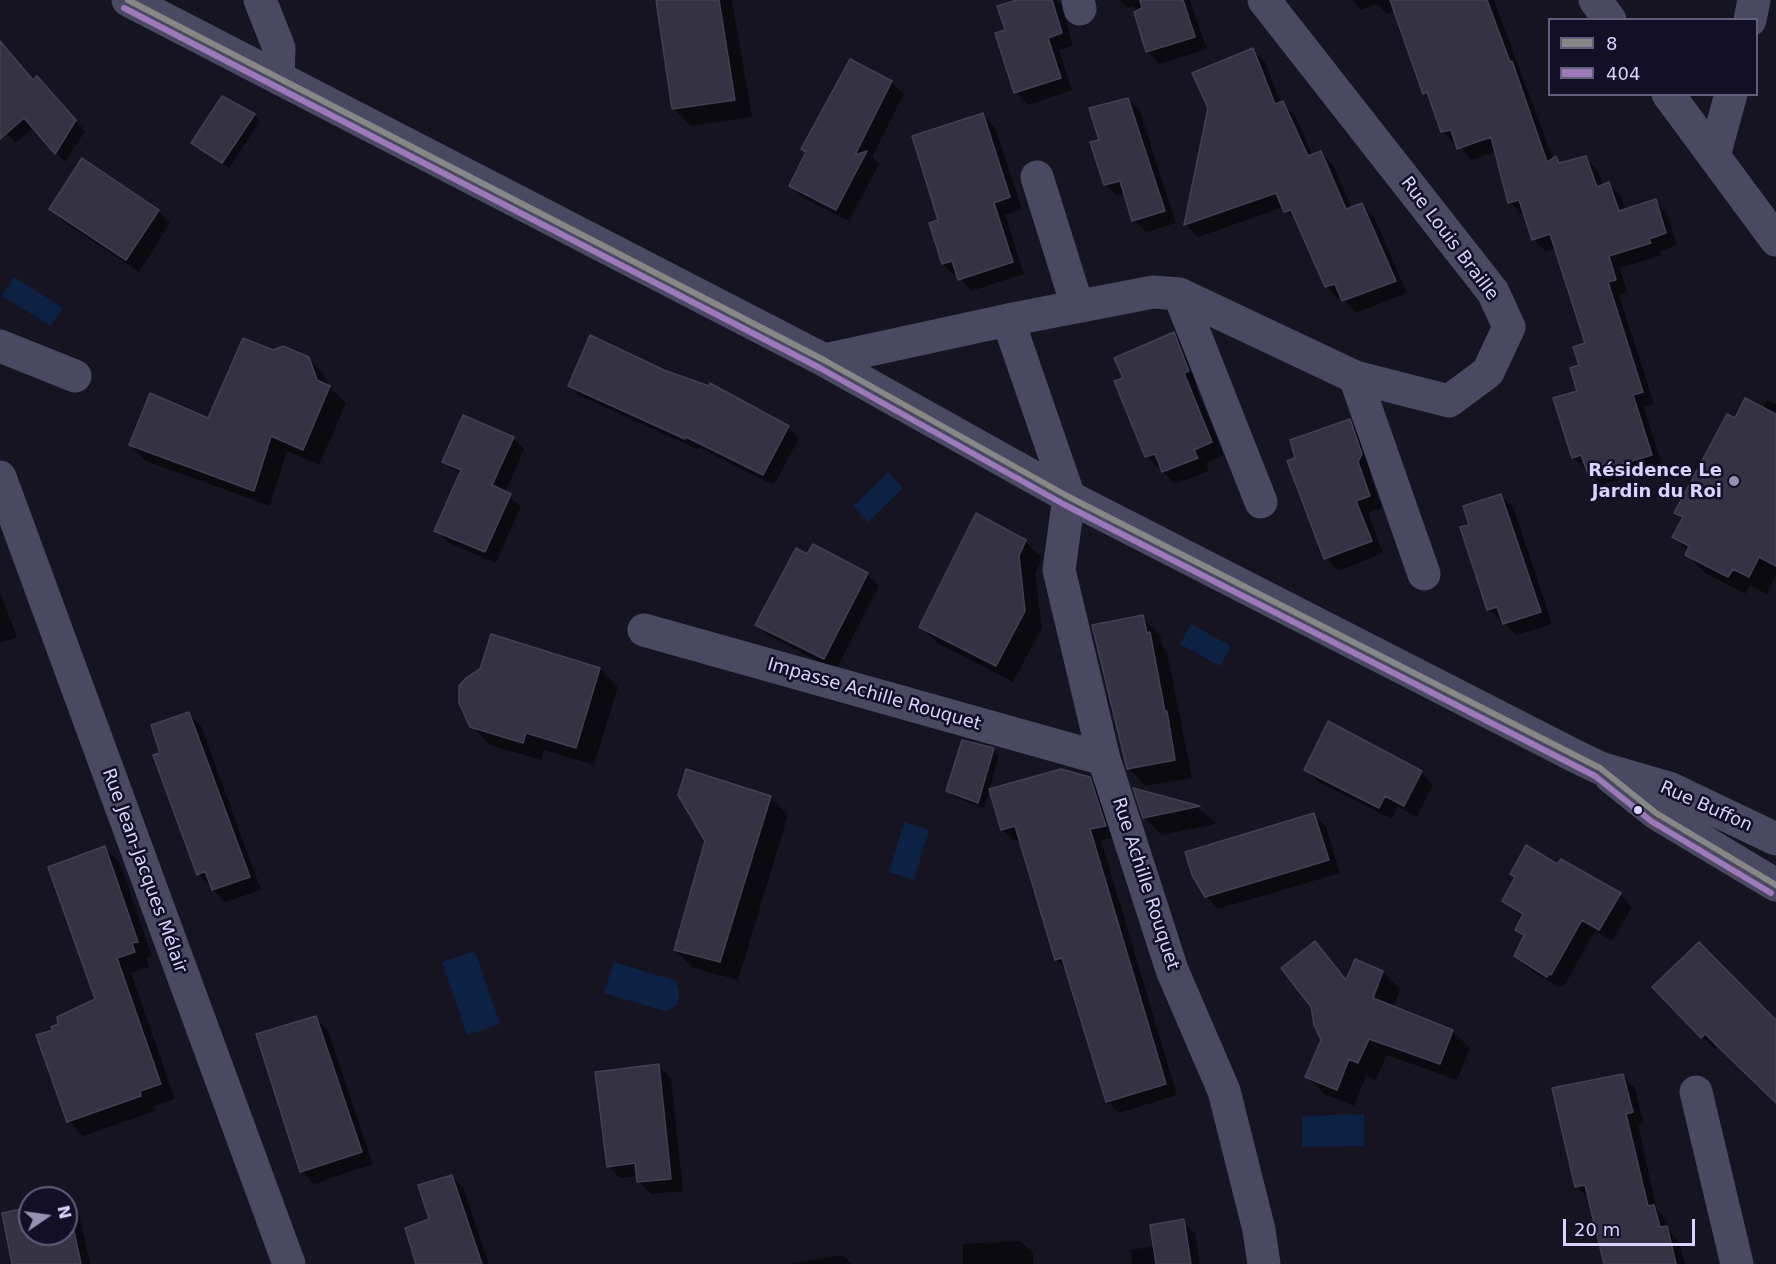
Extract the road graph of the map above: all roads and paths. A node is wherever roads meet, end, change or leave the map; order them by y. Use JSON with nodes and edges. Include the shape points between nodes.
{"nodes":[{"id":1,"x":128,"y":0,"type":"edge"},
{"id":2,"x":260,"y":0,"type":"edge"},
{"id":3,"x":1264,"y":0,"type":"edge"},
{"id":4,"x":1595,"y":0,"type":"edge"},
{"id":5,"x":1754,"y":0,"type":"edge"},
{"id":6,"x":1608,"y":18,"type":"edge"},
{"id":7,"x":1750,"y":18,"type":"edge"},
{"id":8,"x":278,"y":78,"type":"junction"},
{"id":9,"x":1669,"y":96,"type":"edge"},
{"id":10,"x":1730,"y":96,"type":"edge"},
{"id":11,"x":1714,"y":156,"type":"junction"},
{"id":12,"x":1037,"y":177,"type":"dead end"},
{"id":13,"x":1776,"y":240,"type":"edge"},
{"id":14,"x":1179,"y":294,"type":"junction"},
{"id":15,"x":1077,"y":306,"type":"junction"},
{"id":16,"x":1008,"y":320,"type":"junction"},
{"id":17,"x":0,"y":346,"type":"edge"},
{"id":18,"x":824,"y":360,"type":"junction"},
{"id":19,"x":75,"y":376,"type":"dead end"},
{"id":20,"x":1355,"y":377,"type":"junction"},
{"id":21,"x":0,"y":477,"type":"edge"},
{"id":22,"x":1068,"y":497,"type":"junction"},
{"id":23,"x":1261,"y":502,"type":"dead end"},
{"id":24,"x":1424,"y":573,"type":"dead end"},
{"id":25,"x":644,"y":630,"type":"dead end"},
{"id":26,"x":1104,"y":759,"type":"junction"},
{"id":27,"x":1600,"y":768,"type":"junction"},
{"id":28,"x":1776,"y":838,"type":"edge"},
{"id":29,"x":1776,"y":885,"type":"edge"},
{"id":30,"x":1696,"y":1092,"type":"dead end"},
{"id":31,"x":289,"y":1264,"type":"edge"},
{"id":32,"x":1264,"y":1264,"type":"edge"},
{"id":33,"x":1737,"y":1264,"type":"edge"}],
"edges":[{"from":1,"to":8,"type":"street","name":"Rue Buffon"},
{"from":2,"to":8,"type":"street","via":[[279,48]]},
{"from":3,"to":20,"type":"street","name":"Rue Louis Braille","via":[[1493,292],[1509,327],[1488,372],[1449,401]]},
{"from":4,"to":6,"type":"street"},
{"from":5,"to":7,"type":"street"},
{"from":8,"to":18,"type":"street","name":"Rue Buffon"},
{"from":9,"to":11,"type":"street"},
{"from":10,"to":11,"type":"street"},
{"from":11,"to":13,"type":"street"},
{"from":12,"to":15,"type":"street"},
{"from":14,"to":15,"type":"street","name":"Rue Louis Braille","via":[[1153,292]]},
{"from":14,"to":20,"type":"street","name":"Rue Louis Braille"},
{"from":14,"to":23,"type":"street"},
{"from":15,"to":16,"type":"street","name":"Rue Louis Braille"},
{"from":16,"to":18,"type":"street","name":"Rue Louis Braille"},
{"from":16,"to":22,"type":"street"},
{"from":17,"to":19,"type":"street"},
{"from":18,"to":22,"type":"street","name":"Rue Buffon"},
{"from":20,"to":24,"type":"street"},
{"from":21,"to":31,"type":"street","name":"Rue Jean-Jacques Mélair"},
{"from":22,"to":26,"type":"street","name":"Rue Achille Rouquet","via":[[1059,570]]},
{"from":22,"to":27,"type":"street","name":"Rue Buffon"},
{"from":25,"to":26,"type":"street","name":"Impasse Achille Rouquet"},
{"from":26,"to":32,"type":"street","name":"Rue Achille Rouquet","via":[[1172,970],[1224,1091]]},
{"from":27,"to":28,"type":"street","name":"Rue Buffon","via":[[1669,788]]},
{"from":27,"to":29,"type":"street","name":"Rue Buffon","via":[[1656,813]]},
{"from":30,"to":33,"type":"street"}]}
